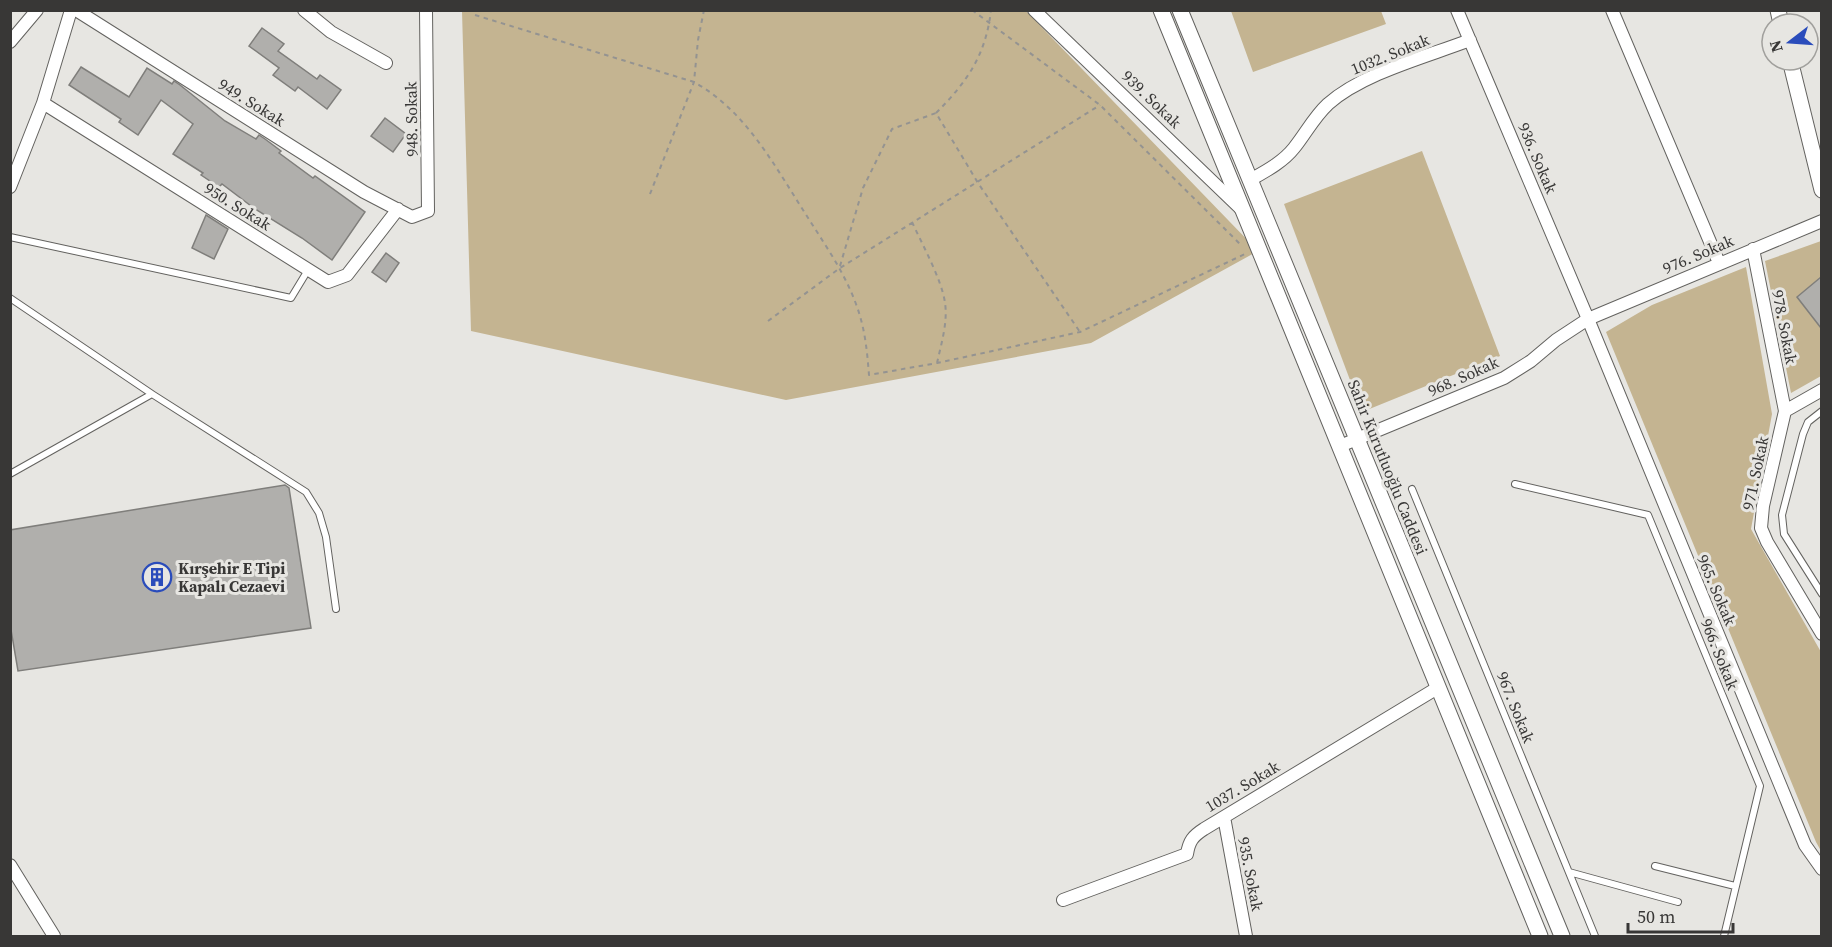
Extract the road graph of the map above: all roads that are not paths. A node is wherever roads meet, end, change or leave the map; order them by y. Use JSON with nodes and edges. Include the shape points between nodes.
{"nodes":[{"id":1,"x":37,"y":10,"type":"edge"},
{"id":2,"x":71,"y":10,"type":"edge"},
{"id":3,"x":76,"y":10,"type":"edge"},
{"id":4,"x":304,"y":10,"type":"edge"},
{"id":5,"x":426,"y":10,"type":"edge"},
{"id":6,"x":1034,"y":10,"type":"edge"},
{"id":7,"x":1161,"y":10,"type":"edge"},
{"id":8,"x":1180,"y":10,"type":"edge"},
{"id":9,"x":1612,"y":10,"type":"edge"},
{"id":10,"x":1462,"y":12,"type":"edge"},
{"id":11,"x":1470,"y":40,"type":"junction"},
{"id":12,"x":10,"y":42,"type":"edge"},
{"id":13,"x":386,"y":63,"type":"dead end"},
{"id":14,"x":1793,"y":72,"type":"edge"},
{"id":15,"x":43,"y":103,"type":"junction"},
{"id":16,"x":1250,"y":180,"type":"junction"},
{"id":17,"x":10,"y":187,"type":"edge"},
{"id":18,"x":1821,"y":190,"type":"edge"},
{"id":19,"x":398,"y":209,"type":"junction"},
{"id":20,"x":1245,"y":213,"type":"junction"},
{"id":21,"x":412,"y":217,"type":"joint"},
{"id":22,"x":1821,"y":221,"type":"edge"},
{"id":23,"x":10,"y":237,"type":"edge"},
{"id":24,"x":1753,"y":249,"type":"junction"},
{"id":25,"x":1719,"y":263,"type":"junction"},
{"id":26,"x":308,"y":270,"type":"junction"},
{"id":27,"x":10,"y":297,"type":"edge"},
{"id":28,"x":1588,"y":319,"type":"junction"},
{"id":29,"x":1821,"y":390,"type":"edge"},
{"id":30,"x":152,"y":394,"type":"junction"},
{"id":31,"x":1785,"y":411,"type":"junction"},
{"id":32,"x":1821,"y":411,"type":"edge"},
{"id":33,"x":1357,"y":438,"type":"junction"},
{"id":34,"x":1340,"y":446,"type":"junction"},
{"id":35,"x":10,"y":474,"type":"edge"},
{"id":36,"x":1515,"y":484,"type":"dead end"},
{"id":37,"x":1413,"y":489,"type":"dead end"},
{"id":38,"x":1821,"y":594,"type":"edge"},
{"id":39,"x":336,"y":609,"type":"dead end"},
{"id":40,"x":1821,"y":634,"type":"edge"},
{"id":41,"x":1439,"y":687,"type":"junction"},
{"id":42,"x":1224,"y":817,"type":"junction"},
{"id":43,"x":10,"y":865,"type":"edge"},
{"id":44,"x":1655,"y":866,"type":"dead end"},
{"id":45,"x":1821,"y":869,"type":"edge"},
{"id":46,"x":1569,"y":872,"type":"junction"},
{"id":47,"x":1735,"y":886,"type":"junction"},
{"id":48,"x":1063,"y":900,"type":"dead end"},
{"id":49,"x":1678,"y":902,"type":"dead end"},
{"id":50,"x":54,"y":936,"type":"edge"},
{"id":51,"x":1246,"y":936,"type":"edge"},
{"id":52,"x":1540,"y":936,"type":"edge"},
{"id":53,"x":1562,"y":936,"type":"edge"},
{"id":54,"x":1595,"y":936,"type":"edge"},
{"id":55,"x":1724,"y":936,"type":"edge"}],
"edges":[{"from":1,"to":12,"type":"street"},
{"from":2,"to":15,"type":"street"},
{"from":3,"to":19,"type":"street","name":"949. Sokak","via":[[364,192]]},
{"from":4,"to":13,"type":"street","via":[[331,32]]},
{"from":5,"to":21,"type":"street","name":"948. Sokak","via":[[428,211]]},
{"from":6,"to":20,"type":"street","name":"939. Sokak"},
{"from":7,"to":20,"type":"street"},
{"from":8,"to":16,"type":"street","name":"Sahir Kurutluoğlu Caddesi"},
{"from":9,"to":25,"type":"street"},
{"from":10,"to":11,"type":"street","name":"936. Sokak"},
{"from":11,"to":16,"type":"street","name":"1032. Sokak","via":[[1358,83],[1328,104],[1294,148],[1274,166]]},
{"from":11,"to":28,"type":"street","name":"936. Sokak"},
{"from":14,"to":18,"type":"street"},
{"from":15,"to":17,"type":"street"},
{"from":15,"to":26,"type":"street","name":"950. Sokak"},
{"from":16,"to":33,"type":"street","name":"Sahir Kurutluoğlu Caddesi"},
{"from":19,"to":21,"type":"street","name":"949. Sokak"},
{"from":19,"to":26,"type":"street","name":"950. Sokak","via":[[347,275],[328,282]]},
{"from":20,"to":34,"type":"street"},
{"from":22,"to":24,"type":"street","name":"976. Sokak"},
{"from":23,"to":26,"type":"lane","via":[[291,298]]},
{"from":24,"to":25,"type":"street","name":"976. Sokak"},
{"from":24,"to":31,"type":"street","name":"978. Sokak"},
{"from":25,"to":28,"type":"street","name":"976. Sokak"},
{"from":27,"to":30,"type":"lane"},
{"from":28,"to":33,"type":"street","name":"968. Sokak","via":[[1503,378]]},
{"from":28,"to":45,"type":"street","name":"965. Sokak","via":[[1805,845]]},
{"from":29,"to":31,"type":"street"},
{"from":30,"to":35,"type":"lane"},
{"from":30,"to":39,"type":"lane","via":[[306,492],[319,513],[326,537]]},
{"from":31,"to":40,"type":"street","name":"971. Sokak","via":[[1761,528]]},
{"from":32,"to":38,"type":"lane","via":[[1808,422],[1803,434],[1782,515],[1784,534]]},
{"from":33,"to":34,"type":"street","name":"968. Sokak"},
{"from":33,"to":53,"type":"street","name":"Sahir Kurutluoğlu Caddesi"},
{"from":34,"to":41,"type":"street"},
{"from":36,"to":47,"type":"lane","name":"966. Sokak","via":[[1648,515],[1760,786]]},
{"from":37,"to":46,"type":"lane","name":"967. Sokak"},
{"from":41,"to":42,"type":"street","name":"1037. Sokak"},
{"from":41,"to":52,"type":"street"},
{"from":42,"to":48,"type":"street","name":"1037. Sokak","via":[[1194,836],[1188,843],[1187,854]]},
{"from":42,"to":51,"type":"street","name":"935. Sokak"},
{"from":43,"to":50,"type":"street"},
{"from":44,"to":47,"type":"lane"},
{"from":46,"to":49,"type":"lane"},
{"from":46,"to":54,"type":"lane","name":"967. Sokak"},
{"from":47,"to":55,"type":"lane","name":"966. Sokak"}]}
